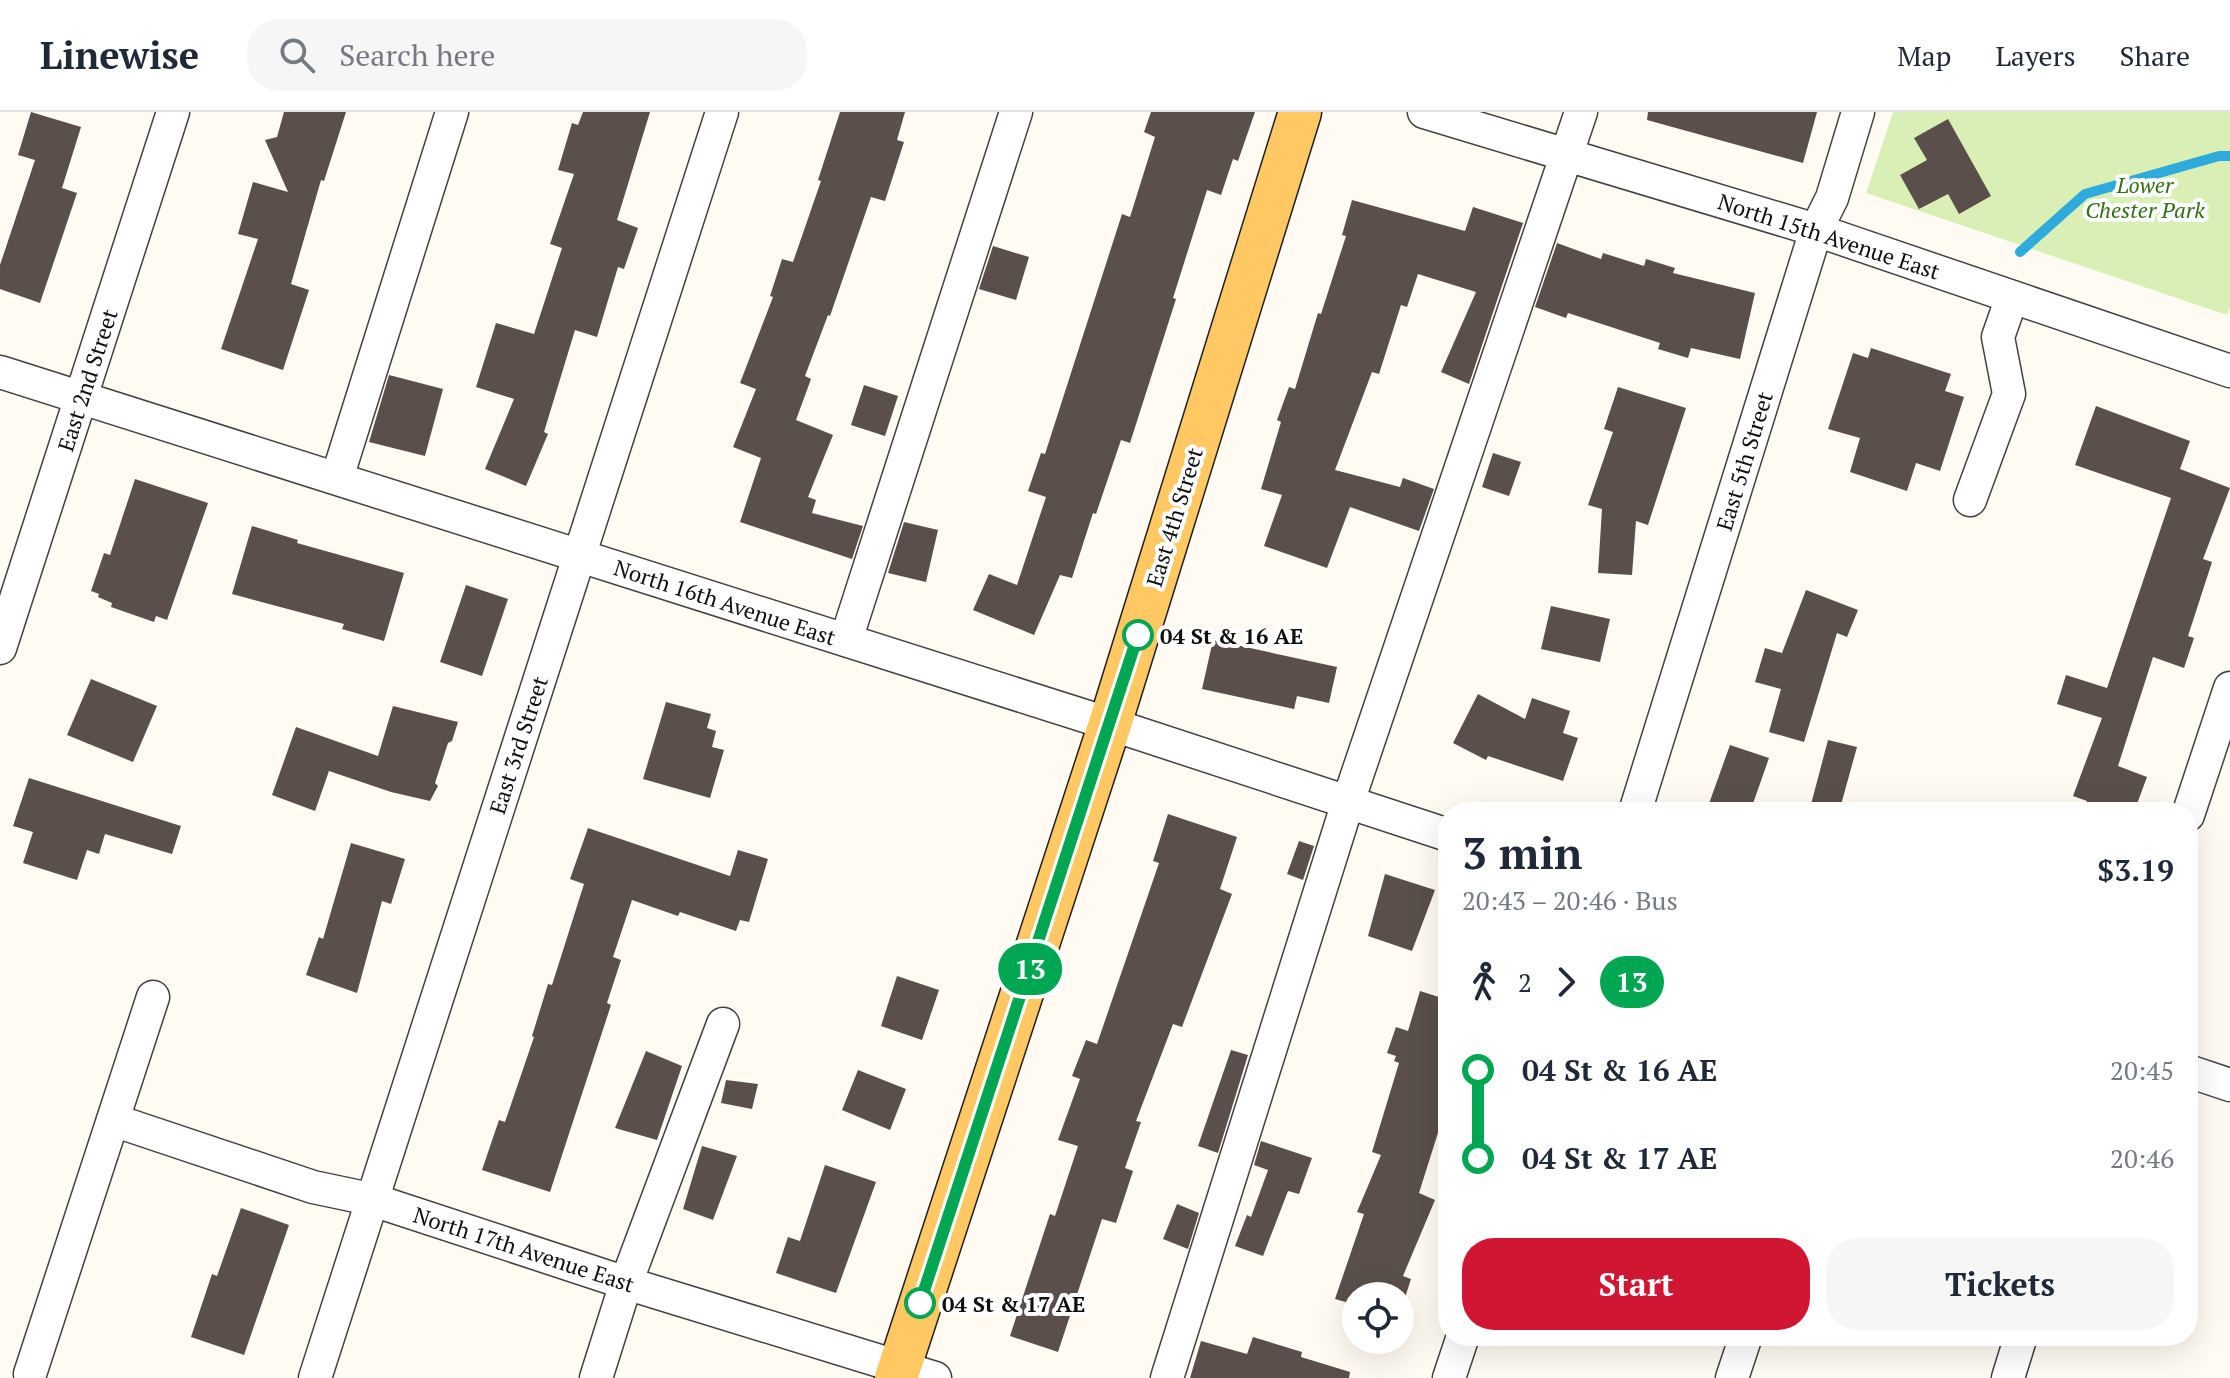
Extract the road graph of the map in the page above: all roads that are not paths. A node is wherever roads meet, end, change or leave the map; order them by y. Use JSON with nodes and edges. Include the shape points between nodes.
{"nodes":[{"id":1,"x":173,"y":112,"type":"edge"},
{"id":2,"x":452,"y":112,"type":"edge"},
{"id":3,"x":722,"y":112,"type":"edge"},
{"id":4,"x":1016,"y":112,"type":"edge"},
{"id":5,"x":1300,"y":112,"type":"edge"},
{"id":6,"x":1424,"y":112,"type":"edge"},
{"id":7,"x":1581,"y":112,"type":"edge"},
{"id":8,"x":1858,"y":112,"type":"edge"},
{"id":9,"x":1566,"y":155,"type":"junction"},
{"id":10,"x":1816,"y":230,"type":"junction"},
{"id":11,"x":2012,"y":297,"type":"junction"},
{"id":12,"x":2230,"y":371,"type":"edge"},
{"id":13,"x":0,"y":372,"type":"edge"},
{"id":14,"x":82,"y":396,"type":"junction"},
{"id":15,"x":337,"y":478,"type":"junction"},
{"id":16,"x":1970,"y":500,"type":"dead end"},
{"id":17,"x":579,"y":556,"type":"junction"},
{"id":18,"x":846,"y":640,"type":"junction"},
{"id":19,"x":0,"y":648,"type":"edge"},
{"id":20,"x":2230,"y":688,"type":"edge"},
{"id":21,"x":1110,"y":724,"type":"junction"},
{"id":22,"x":1348,"y":802,"type":"junction"},
{"id":23,"x":1638,"y":802,"type":"edge"},
{"id":24,"x":2192,"y":802,"type":"edge"},
{"id":25,"x":1438,"y":832,"type":"edge"},
{"id":26,"x":153,"y":997,"type":"dead end"},
{"id":27,"x":723,"y":1024,"type":"dead end"},
{"id":28,"x":2198,"y":1074,"type":"edge"},
{"id":29,"x":2230,"y":1085,"type":"edge"},
{"id":30,"x":113,"y":1120,"type":"junction"},
{"id":31,"x":370,"y":1199,"type":"junction"},
{"id":32,"x":626,"y":1283,"type":"junction"},
{"id":33,"x":1460,"y":1346,"type":"edge"},
{"id":34,"x":1743,"y":1346,"type":"edge"},
{"id":35,"x":2018,"y":1346,"type":"edge"},
{"id":36,"x":30,"y":1374,"type":"dead end"},
{"id":37,"x":910,"y":1374,"type":"edge"},
{"id":38,"x":315,"y":1378,"type":"edge"},
{"id":39,"x":596,"y":1378,"type":"edge"},
{"id":40,"x":1167,"y":1378,"type":"edge"},
{"id":41,"x":1449,"y":1378,"type":"edge"},
{"id":42,"x":1732,"y":1378,"type":"edge"},
{"id":43,"x":2008,"y":1378,"type":"edge"}],
"edges":[{"from":1,"to":14,"type":"street","name":"East 2nd Street"},
{"from":2,"to":15,"type":"street"},
{"from":3,"to":17,"type":"street","name":"East 3rd Street"},
{"from":4,"to":18,"type":"street"},
{"from":5,"to":21,"type":"main road","name":"East 4th Street"},
{"from":6,"to":9,"type":"street","name":"North 15th Avenue East"},
{"from":7,"to":9,"type":"street"},
{"from":8,"to":10,"type":"street","name":"East 5th Street","via":[[1832,198]]},
{"from":9,"to":10,"type":"street","name":"North 15th Avenue East"},
{"from":9,"to":22,"type":"street"},
{"from":10,"to":11,"type":"street","name":"North 15th Avenue East"},
{"from":10,"to":23,"type":"street","name":"East 5th Street"},
{"from":11,"to":12,"type":"street","name":"North 15th Avenue East"},
{"from":11,"to":16,"type":"street","via":[[1998,337],[2009,394]]},
{"from":13,"to":14,"type":"street","name":"North 16th Avenue East"},
{"from":14,"to":15,"type":"street","name":"North 16th Avenue East"},
{"from":14,"to":19,"type":"street","name":"East 2nd Street"},
{"from":15,"to":17,"type":"street","name":"North 16th Avenue East"},
{"from":17,"to":18,"type":"street","name":"North 16th Avenue East"},
{"from":17,"to":31,"type":"street","name":"East 3rd Street"},
{"from":18,"to":21,"type":"street","name":"North 16th Avenue East"},
{"from":20,"to":24,"type":"street"},
{"from":21,"to":22,"type":"street","name":"North 16th Avenue East"},
{"from":21,"to":37,"type":"main road","name":"East 4th Street"},
{"from":22,"to":25,"type":"street","name":"North 16th Avenue East"},
{"from":22,"to":40,"type":"street"},
{"from":26,"to":30,"type":"street"},
{"from":27,"to":32,"type":"street"},
{"from":28,"to":29,"type":"street"},
{"from":30,"to":31,"type":"street","name":"North 17th Avenue East","via":[[313,1187]]},
{"from":30,"to":36,"type":"street"},
{"from":31,"to":32,"type":"street","name":"North 17th Avenue East"},
{"from":31,"to":38,"type":"street","name":"East 3rd Street"},
{"from":32,"to":37,"type":"street","name":"North 17th Avenue East"},
{"from":32,"to":39,"type":"street"},
{"from":33,"to":41,"type":"street"},
{"from":34,"to":42,"type":"street"},
{"from":35,"to":43,"type":"street"}]}
